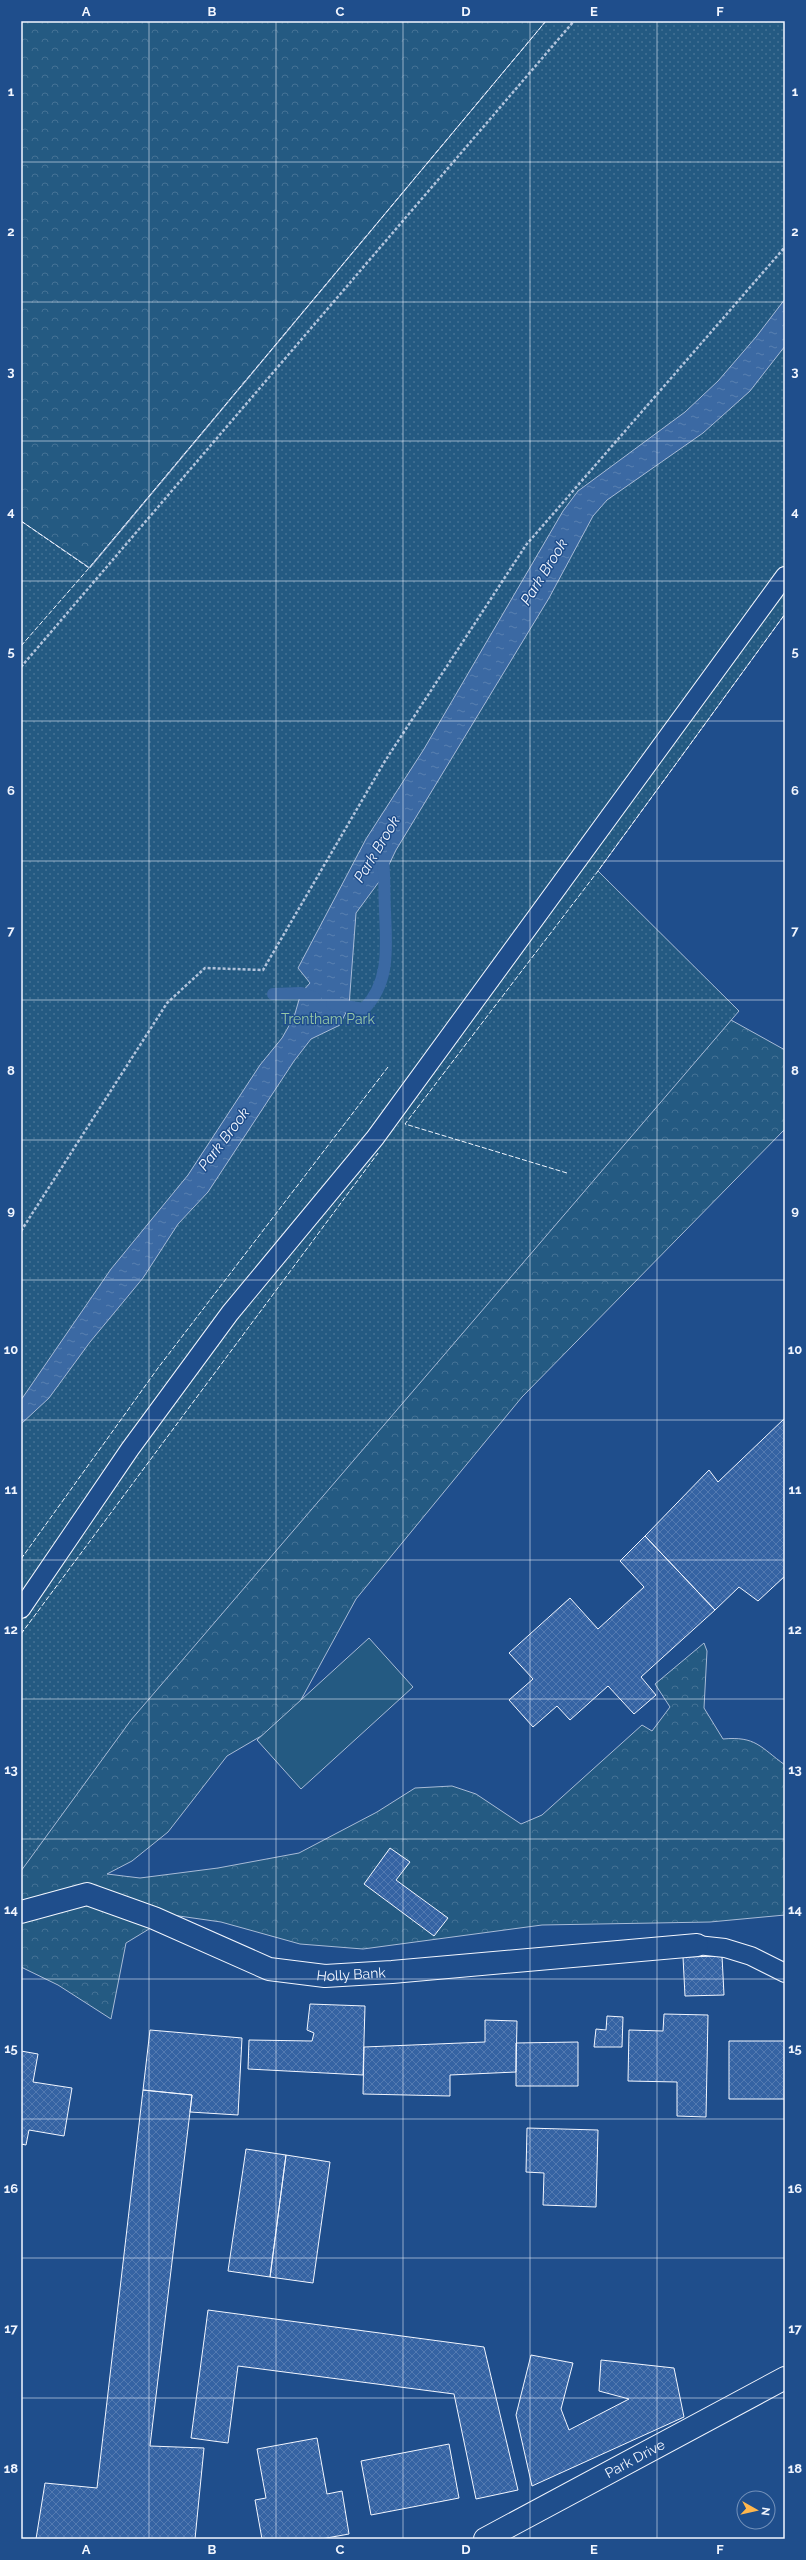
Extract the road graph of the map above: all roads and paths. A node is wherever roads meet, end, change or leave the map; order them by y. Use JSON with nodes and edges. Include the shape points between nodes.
{"nodes":[{"id":1,"x":574,"y":21,"type":"edge"},
{"id":2,"x":785,"y":247,"type":"edge"},
{"id":3,"x":785,"y":576,"type":"edge"},
{"id":4,"x":21,"y":667,"type":"edge"},
{"id":5,"x":21,"y":1231,"type":"edge"},
{"id":6,"x":21,"y":1609,"type":"edge"},
{"id":7,"x":21,"y":1912,"type":"edge"},
{"id":8,"x":697,"y":1945,"type":"joint"},
{"id":9,"x":785,"y":1973,"type":"edge"},
{"id":10,"x":785,"y":2378,"type":"edge"},
{"id":11,"x":485,"y":2539,"type":"edge"}],
"edges":[{"from":1,"to":4,"type":"path"},
{"from":2,"to":5,"type":"path","via":[[526,545],[385,761],[263,970],[205,968],[167,1003]]},
{"from":3,"to":6,"type":"lane","via":[[375,1138],[230,1313],[130,1449]]},
{"from":7,"to":8,"type":"street","name":"Holly Bank","via":[[87,1894],[154,1918],[269,1969],[325,1976]]},
{"from":8,"to":9,"type":"lane","via":[[725,1948],[751,1956]]},
{"from":10,"to":11,"type":"street","name":"Park Drive"}]}
